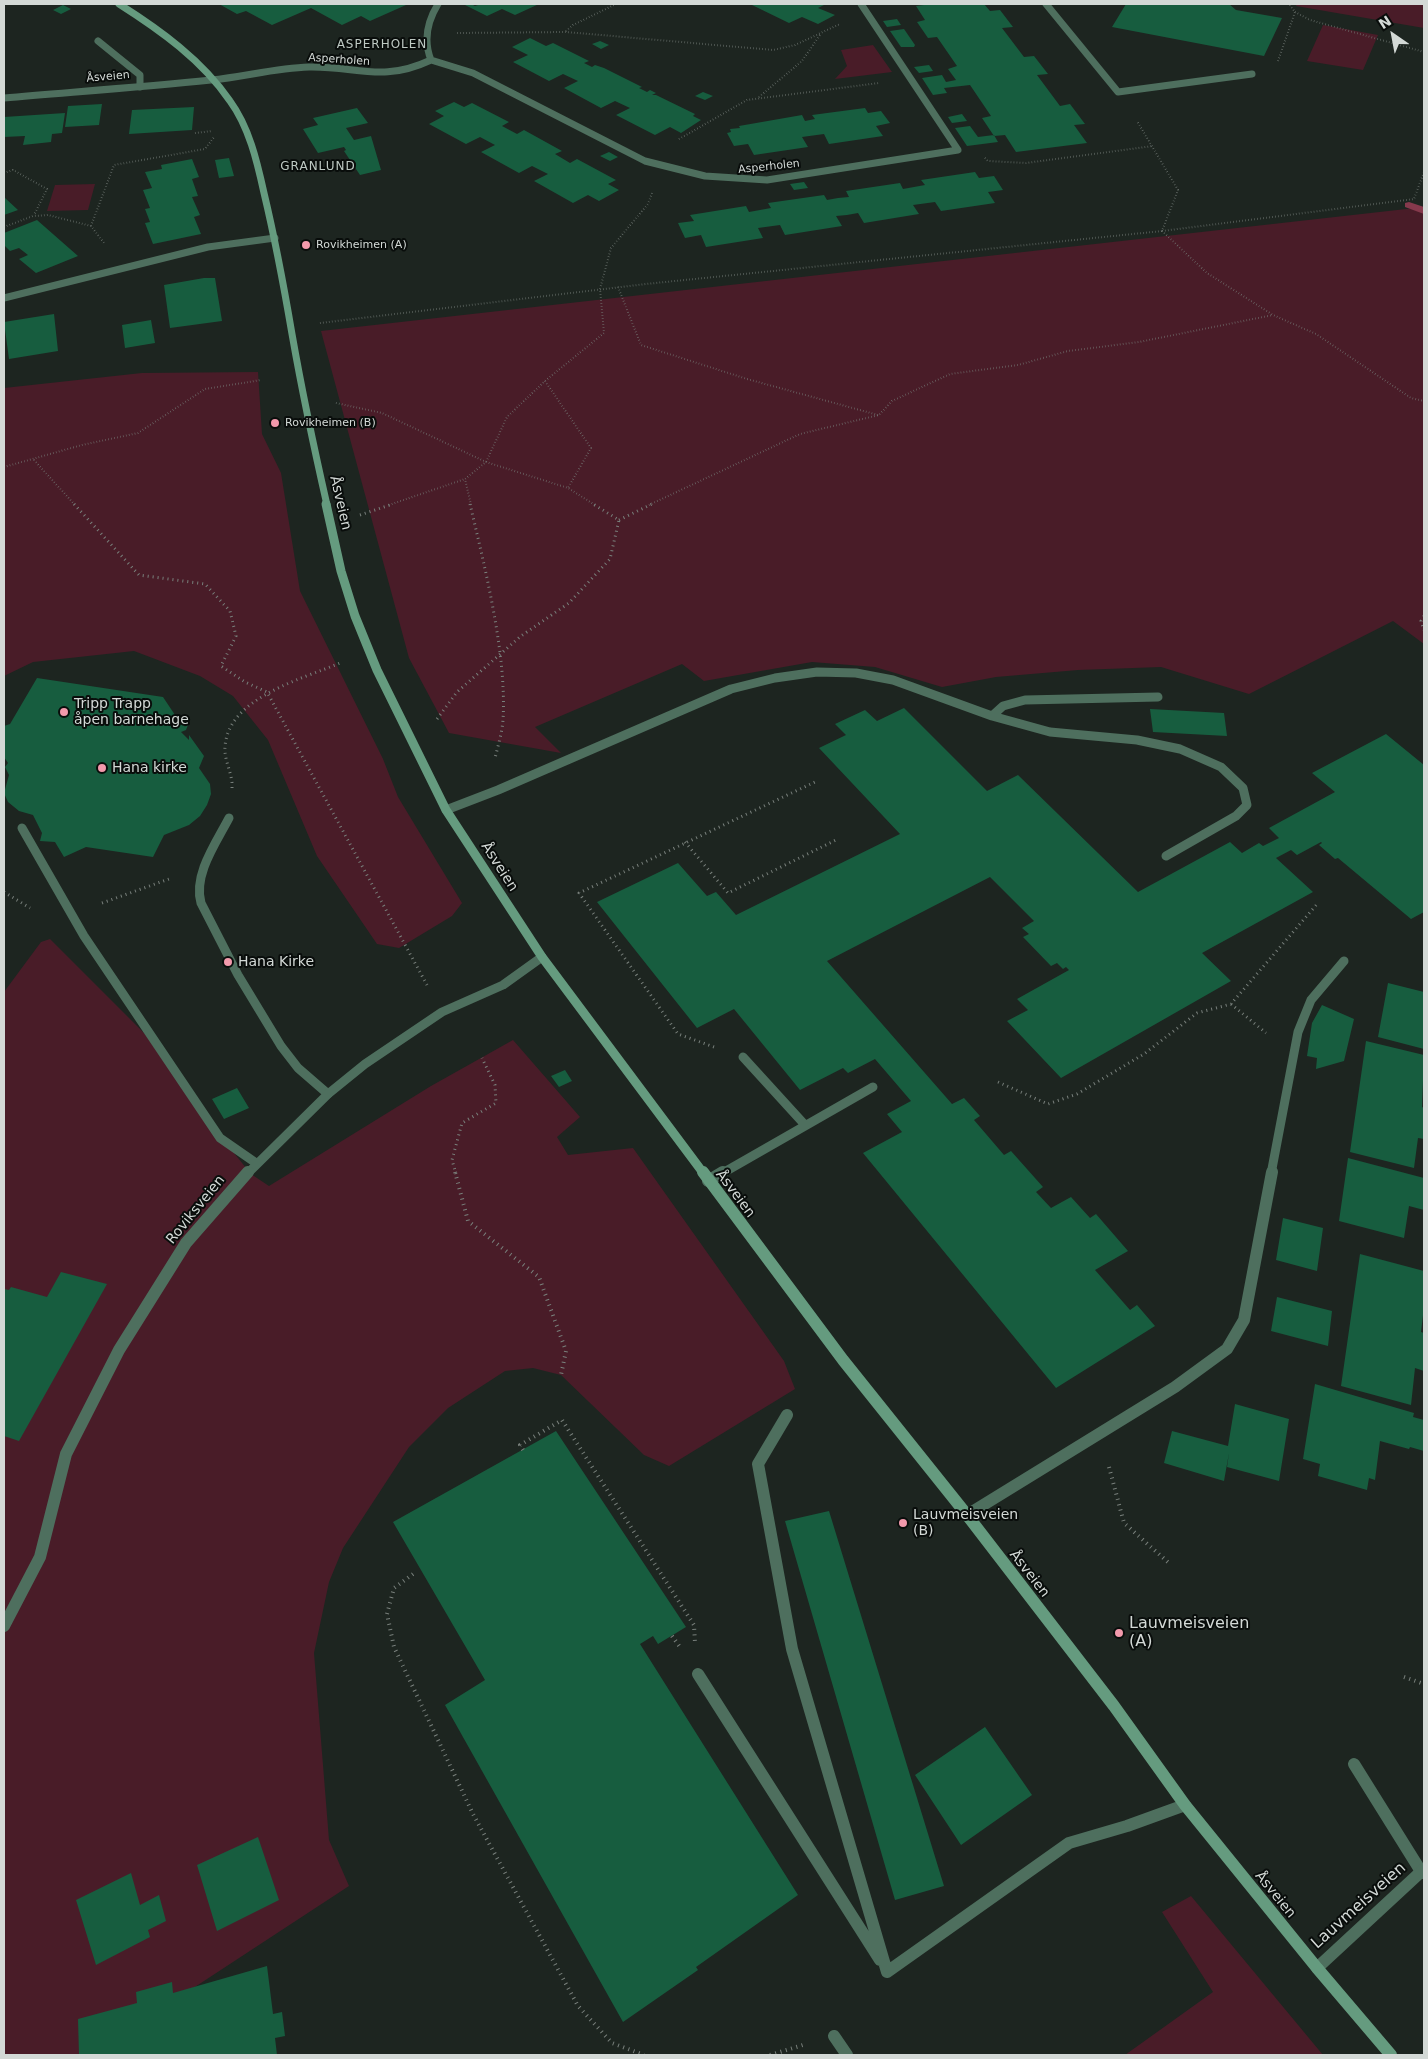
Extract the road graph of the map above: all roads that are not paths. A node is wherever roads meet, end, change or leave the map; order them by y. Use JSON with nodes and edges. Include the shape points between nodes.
{"nodes":[{"id":1,"x":119,"y":4,"type":"edge"},
{"id":2,"x":438,"y":4,"type":"edge"},
{"id":3,"x":861,"y":4,"type":"edge"},
{"id":4,"x":1046,"y":4,"type":"edge"},
{"id":5,"x":98,"y":41,"type":"dead end"},
{"id":6,"x":430,"y":60,"type":"junction"},
{"id":7,"x":1252,"y":74,"type":"road end"},
{"id":8,"x":214,"y":80,"type":"junction"},
{"id":9,"x":140,"y":86,"type":"junction"},
{"id":10,"x":4,"y":98,"type":"edge"},
{"id":11,"x":275,"y":238,"type":"junction"},
{"id":12,"x":4,"y":298,"type":"edge"},
{"id":13,"x":1158,"y":697,"type":"dead end"},
{"id":14,"x":992,"y":716,"type":"junction"},
{"id":15,"x":446,"y":810,"type":"junction"},
{"id":16,"x":229,"y":818,"type":"road end"},
{"id":17,"x":22,"y":828,"type":"dead end"},
{"id":18,"x":1166,"y":856,"type":"dead end"},
{"id":19,"x":542,"y":957,"type":"junction"},
{"id":20,"x":1344,"y":961,"type":"dead end"},
{"id":21,"x":743,"y":1058,"type":"road end"},
{"id":22,"x":873,"y":1087,"type":"dead end"},
{"id":23,"x":328,"y":1094,"type":"junction"},
{"id":24,"x":805,"y":1126,"type":"junction"},
{"id":25,"x":256,"y":1163,"type":"junction"},
{"id":26,"x":708,"y":1181,"type":"junction"},
{"id":27,"x":787,"y":1415,"type":"dead end"},
{"id":28,"x":967,"y":1515,"type":"junction"},
{"id":29,"x":4,"y":1626,"type":"edge"},
{"id":30,"x":698,"y":1674,"type":"road end"},
{"id":31,"x":1354,"y":1764,"type":"dead end"},
{"id":32,"x":1184,"y":1805,"type":"junction"},
{"id":33,"x":1423,"y":1871,"type":"edge"},
{"id":34,"x":1317,"y":1968,"type":"junction"},
{"id":35,"x":887,"y":1972,"type":"junction"},
{"id":36,"x":834,"y":2036,"type":"dead end"},
{"id":37,"x":847,"y":2055,"type":"edge"},
{"id":38,"x":1391,"y":2055,"type":"edge"}],
"edges":[{"from":1,"to":8,"type":"street","name":"Åsveien","via":[[172,41]]},
{"from":2,"to":6,"type":"street","via":[[426,34]]},
{"from":3,"to":6,"type":"street","name":"Asperholen","via":[[958,150],[758,180],[724,180],[645,161],[473,73]]},
{"from":4,"to":7,"type":"street","via":[[1118,92]]},
{"from":5,"to":9,"type":"street","via":[[140,74]]},
{"from":6,"to":8,"type":"street","name":"Asperholen","via":[[412,69],[394,72],[362,73],[310,67],[258,71]]},
{"from":8,"to":9,"type":"street","name":"Åsveien"},
{"from":8,"to":11,"type":"street","name":"Åsveien","via":[[231,102],[246,131]]},
{"from":9,"to":10,"type":"street","name":"Åsveien"},
{"from":11,"to":12,"type":"street","via":[[208,247]]},
{"from":11,"to":15,"type":"street","name":"Åsveien","via":[[302,391],[355,616],[377,670]]},
{"from":13,"to":14,"type":"street","via":[[1025,700],[1003,706]]},
{"from":14,"to":15,"type":"street","via":[[893,680],[856,673],[817,672],[775,678],[732,689]]},
{"from":14,"to":18,"type":"street","via":[[1050,732],[1137,740],[1180,748],[1221,767],[1243,788],[1247,805],[1236,816]]},
{"from":15,"to":19,"type":"street","name":"Åsveien"},
{"from":16,"to":23,"type":"street","via":[[207,864],[198,893],[209,922],[288,1058]]},
{"from":17,"to":25,"type":"street","via":[[84,936],[220,1138]]},
{"from":19,"to":23,"type":"street","name":"Roviksveien","via":[[503,985],[442,1012],[365,1064]]},
{"from":19,"to":26,"type":"street","name":"Åsveien"},
{"from":20,"to":28,"type":"street","via":[[1311,1000],[1298,1032],[1244,1320],[1228,1349],[1175,1387]]},
{"from":21,"to":24,"type":"street"},
{"from":22,"to":24,"type":"street"},
{"from":23,"to":25,"type":"street","name":"Roviksveien"},
{"from":24,"to":26,"type":"street"},
{"from":25,"to":29,"type":"street","name":"Roviksveien","via":[[186,1243],[120,1350],[66,1454],[40,1557]]},
{"from":26,"to":28,"type":"street","name":"Åsveien","via":[[843,1360]]},
{"from":27,"to":35,"type":"street","via":[[758,1464],[792,1649]]},
{"from":28,"to":32,"type":"street","name":"Åsveien","via":[[1114,1706]]},
{"from":30,"to":35,"type":"street"},
{"from":31,"to":33,"type":"street"},
{"from":32,"to":34,"type":"street","name":"Åsveien"},
{"from":32,"to":35,"type":"street","via":[[1069,1843]]},
{"from":33,"to":34,"type":"street","name":"Lauvmeisveien"},
{"from":34,"to":38,"type":"street","name":"Åsveien"},
{"from":36,"to":37,"type":"street"}]}
